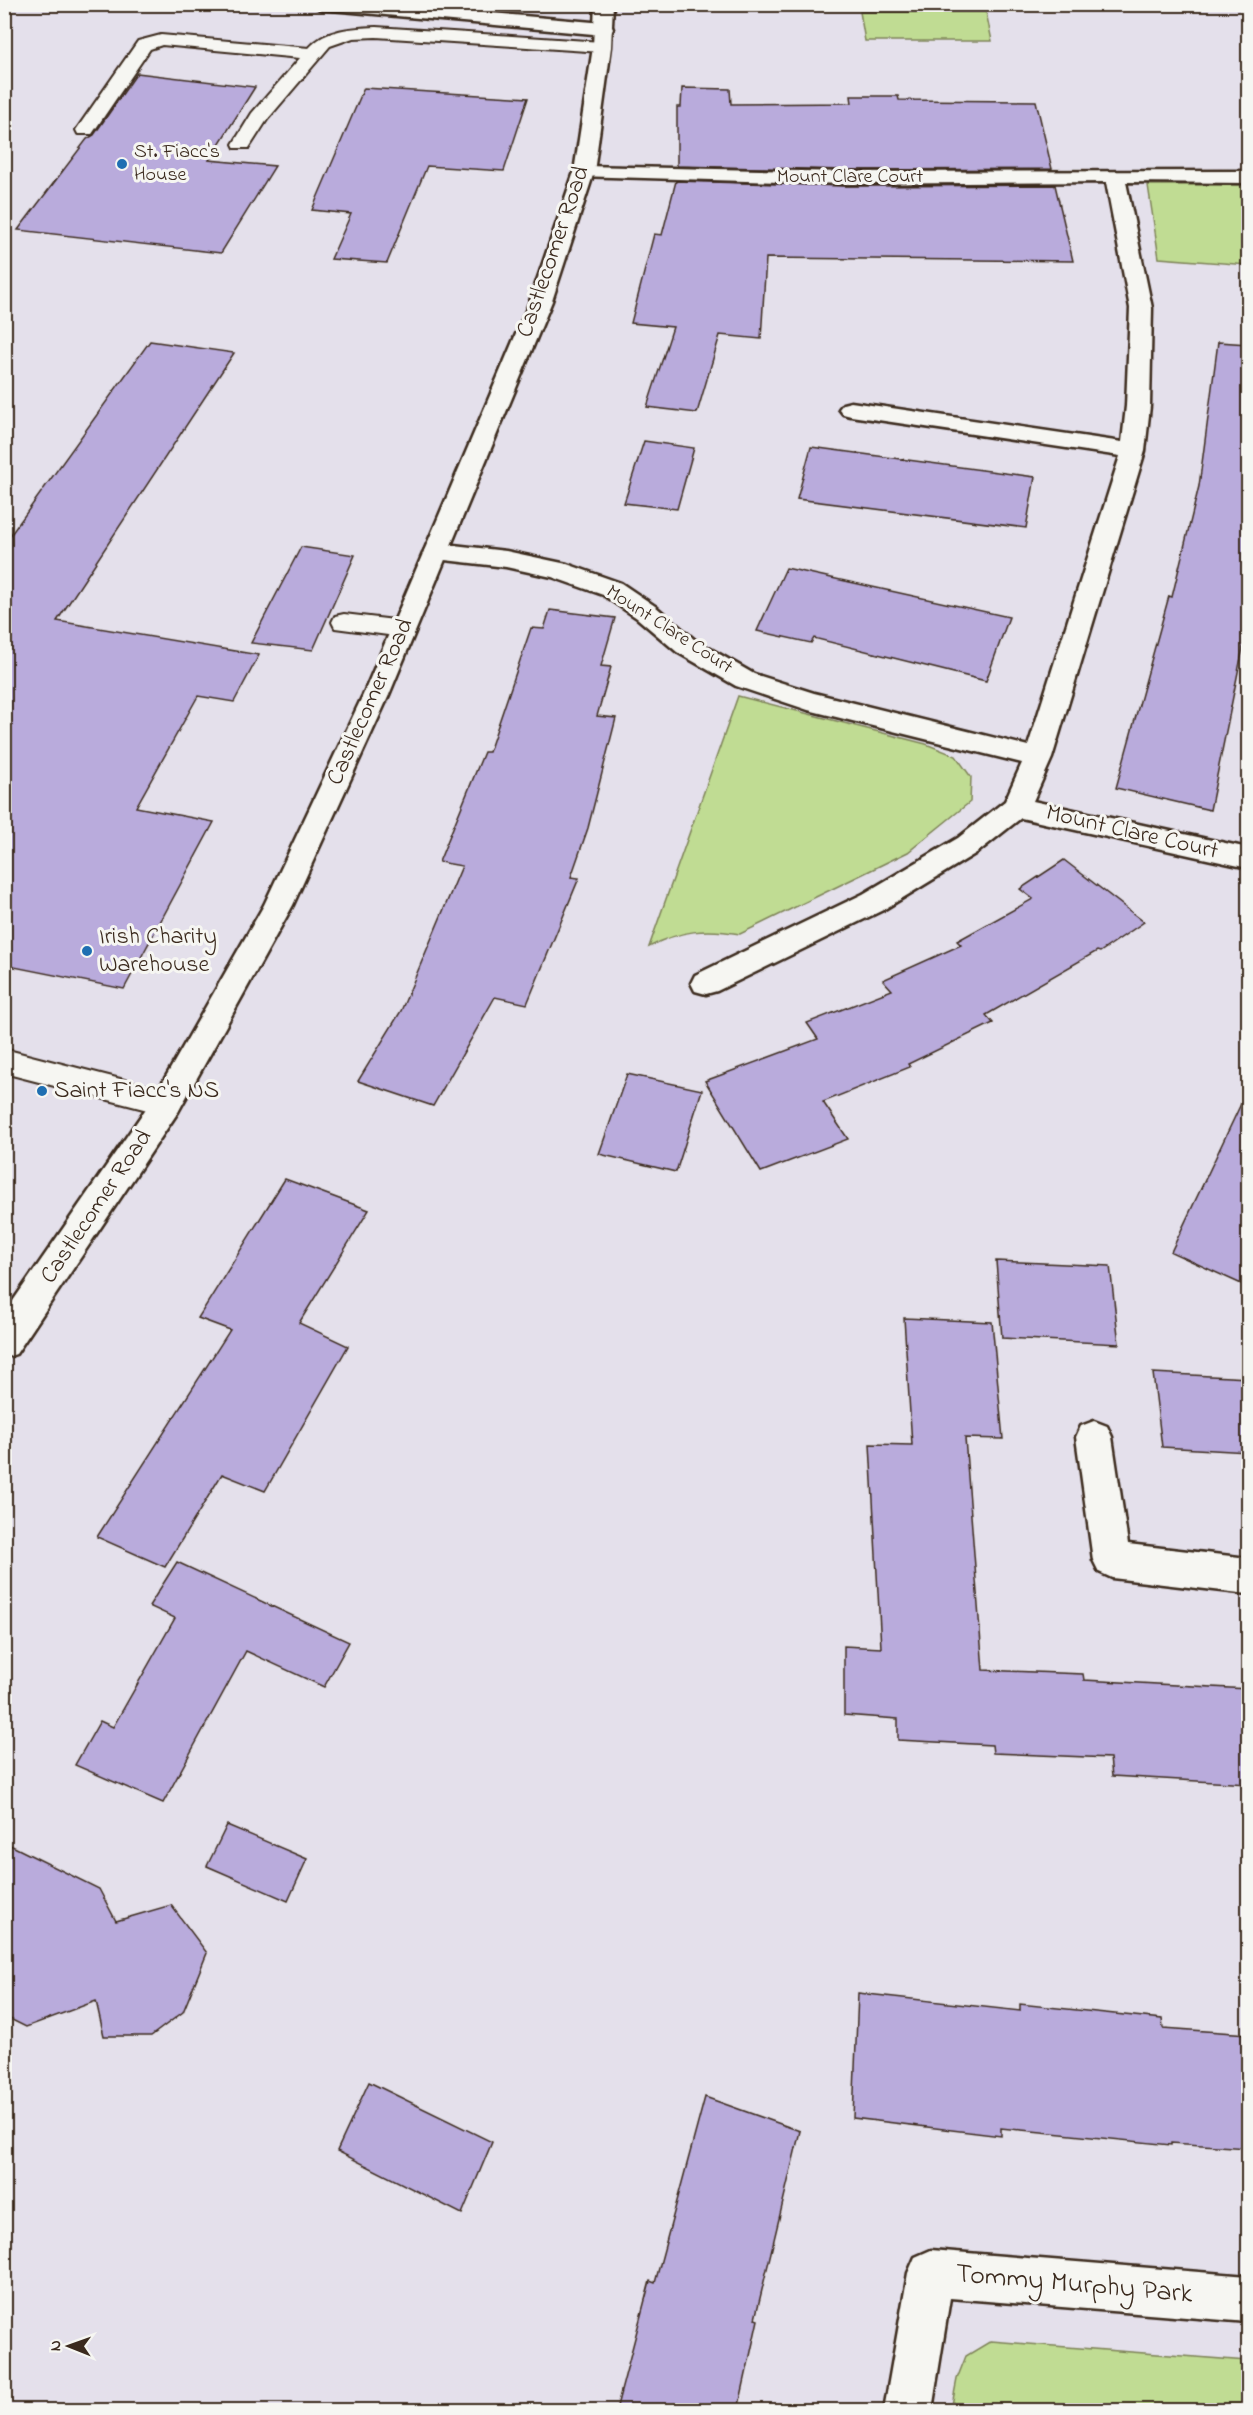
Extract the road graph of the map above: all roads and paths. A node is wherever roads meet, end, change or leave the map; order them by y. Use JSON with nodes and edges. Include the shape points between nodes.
{"nodes":[{"id":1,"x":320,"y":4,"type":"edge"},
{"id":2,"x":603,"y":27,"type":"edge"},
{"id":3,"x":313,"y":54,"type":"junction"},
{"id":4,"x":85,"y":130,"type":"dead end"},
{"id":5,"x":242,"y":144,"type":"dead end"},
{"id":6,"x":584,"y":172,"type":"junction"},
{"id":7,"x":1115,"y":176,"type":"junction"},
{"id":8,"x":1248,"y":177,"type":"edge"},
{"id":9,"x":850,"y":409,"type":"dead end"},
{"id":10,"x":1133,"y":451,"type":"junction"},
{"id":11,"x":436,"y":551,"type":"junction"},
{"id":12,"x":344,"y":622,"type":"dead end"},
{"id":13,"x":403,"y":629,"type":"junction"},
{"id":14,"x":1038,"y":758,"type":"junction"},
{"id":15,"x":1016,"y":807,"type":"junction"},
{"id":16,"x":1248,"y":858,"type":"edge"},
{"id":17,"x":706,"y":983,"type":"dead end"},
{"id":18,"x":4,"y":1061,"type":"edge"},
{"id":19,"x":167,"y":1103,"type":"junction"},
{"id":20,"x":4,"y":1343,"type":"edge"},
{"id":21,"x":1094,"y":1437,"type":"dead end"},
{"id":22,"x":1248,"y":1576,"type":"edge"},
{"id":23,"x":1248,"y":2299,"type":"edge"},
{"id":24,"x":908,"y":2410,"type":"edge"}],
"edges":[{"from":1,"to":2,"type":"street"},
{"from":2,"to":3,"type":"lane","via":[[351,33],[324,42]]},
{"from":2,"to":6,"type":"street","name":"Castlecomer Road"},
{"from":3,"to":4,"type":"lane","via":[[161,40],[144,45]]},
{"from":3,"to":5,"type":"lane","via":[[259,117]]},
{"from":6,"to":7,"type":"street","name":"Mount Clare Court","via":[[845,178]]},
{"from":6,"to":11,"type":"street","name":"Castlecomer Road","via":[[541,301]]},
{"from":7,"to":8,"type":"street","name":"Mount Clare Court"},
{"from":7,"to":10,"type":"street","name":"Mount Clare Court","via":[[1141,308]]},
{"from":9,"to":10,"type":"street"},
{"from":10,"to":14,"type":"street","name":"Mount Clare Court"},
{"from":11,"to":13,"type":"street","name":"Castlecomer Road"},
{"from":11,"to":14,"type":"street","name":"Mount Clare Court","via":[[558,570],[612,589],[686,646],[745,680],[808,701]]},
{"from":12,"to":13,"type":"lane"},
{"from":13,"to":19,"type":"street","name":"Castlecomer Road","via":[[278,905]]},
{"from":14,"to":15,"type":"street","name":"Mount Clare Court"},
{"from":15,"to":16,"type":"street","name":"Mount Clare Court"},
{"from":15,"to":17,"type":"street","name":"Mount Clare Court","via":[[968,845],[873,902]]},
{"from":18,"to":19,"type":"lane"},
{"from":19,"to":20,"type":"street","name":"Castlecomer Road"},
{"from":21,"to":22,"type":"street","via":[[1112,1560]]},
{"from":23,"to":24,"type":"street","name":"Tommy Murphy Park","via":[[931,2273]]}]}
